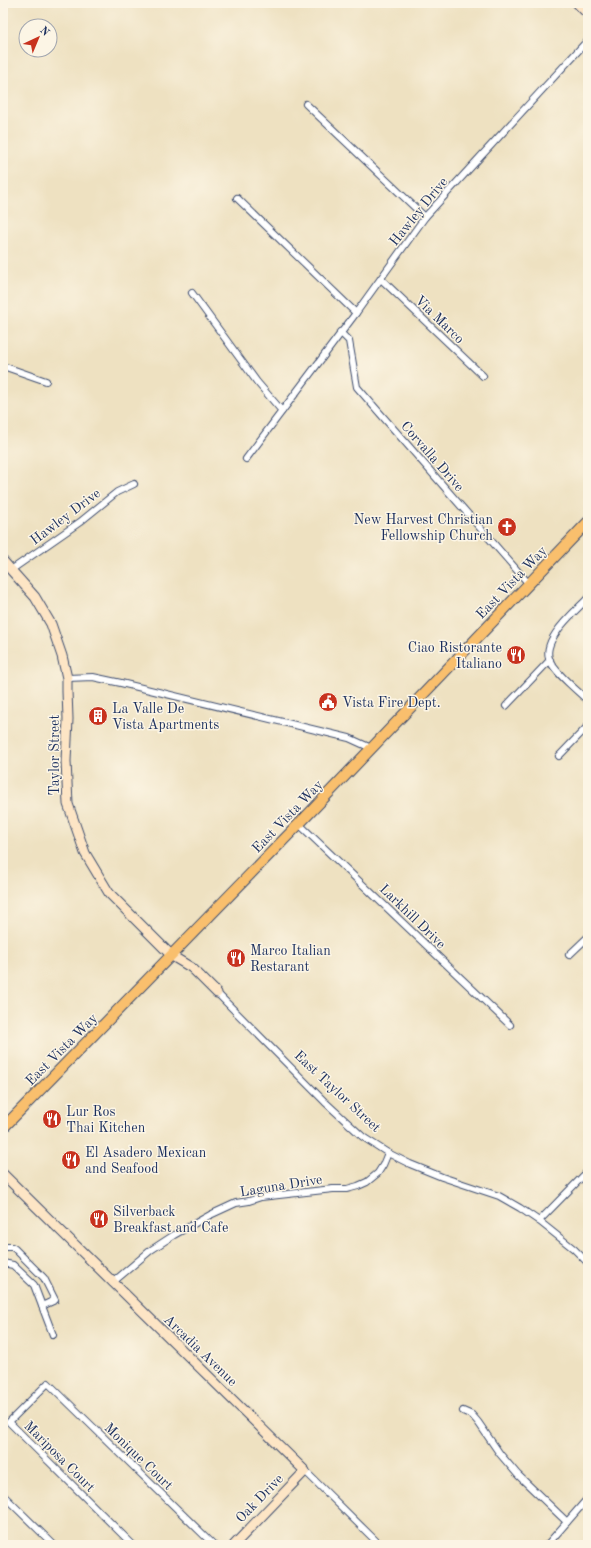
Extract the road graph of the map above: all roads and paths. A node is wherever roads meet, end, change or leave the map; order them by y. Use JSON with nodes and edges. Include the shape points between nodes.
{"nodes":[{"id":1,"x":577,"y":3,"type":"edge"},
{"id":2,"x":588,"y":14,"type":"edge"},
{"id":3,"x":588,"y":40,"type":"edge"},
{"id":4,"x":306,"y":104,"type":"dead end"},
{"id":5,"x":237,"y":198,"type":"dead end"},
{"id":6,"x":425,"y":217,"type":"junction"},
{"id":7,"x":381,"y":279,"type":"junction"},
{"id":8,"x":192,"y":293,"type":"dead end"},
{"id":9,"x":356,"y":313,"type":"junction"},
{"id":10,"x":340,"y":332,"type":"junction"},
{"id":11,"x":3,"y":366,"type":"edge"},
{"id":12,"x":483,"y":376,"type":"dead end"},
{"id":13,"x":46,"y":381,"type":"dead end"},
{"id":14,"x":282,"y":411,"type":"junction"},
{"id":15,"x":246,"y":459,"type":"dead end"},
{"id":16,"x":134,"y":484,"type":"dead end"},
{"id":17,"x":588,"y":522,"type":"edge"},
{"id":18,"x":3,"y":560,"type":"edge"},
{"id":19,"x":11,"y":570,"type":"junction"},
{"id":20,"x":529,"y":584,"type":"junction"},
{"id":21,"x":586,"y":603,"type":"edge"},
{"id":22,"x":550,"y":660,"type":"junction"},
{"id":23,"x":67,"y":678,"type":"junction"},
{"id":24,"x":588,"y":702,"type":"edge"},
{"id":25,"x":506,"y":706,"type":"dead end"},
{"id":26,"x":588,"y":726,"type":"edge"},
{"id":27,"x":371,"y":748,"type":"junction"},
{"id":28,"x":559,"y":756,"type":"dead end"},
{"id":29,"x":299,"y":824,"type":"junction"},
{"id":30,"x":588,"y":937,"type":"edge"},
{"id":31,"x":172,"y":956,"type":"junction"},
{"id":32,"x":569,"y":956,"type":"dead end"},
{"id":33,"x":217,"y":993,"type":"joint"},
{"id":34,"x":510,"y":1025,"type":"dead end"},
{"id":35,"x":3,"y":1128,"type":"edge"},
{"id":36,"x":388,"y":1153,"type":"junction"},
{"id":37,"x":588,"y":1171,"type":"edge"},
{"id":38,"x":3,"y":1174,"type":"edge"},
{"id":39,"x":539,"y":1220,"type":"junction"},
{"id":40,"x":3,"y":1247,"type":"edge"},
{"id":41,"x":3,"y":1263,"type":"edge"},
{"id":42,"x":588,"y":1263,"type":"edge"},
{"id":43,"x":112,"y":1283,"type":"junction"},
{"id":44,"x":42,"y":1306,"type":"junction"},
{"id":45,"x":53,"y":1334,"type":"dead end"},
{"id":46,"x":48,"y":1383,"type":"joint"},
{"id":47,"x":463,"y":1411,"type":"dead end"},
{"id":48,"x":304,"y":1471,"type":"junction"},
{"id":49,"x":3,"y":1495,"type":"edge"},
{"id":50,"x":588,"y":1498,"type":"edge"},
{"id":51,"x":567,"y":1522,"type":"junction"},
{"id":52,"x":54,"y":1545,"type":"edge"},
{"id":53,"x":133,"y":1545,"type":"edge"},
{"id":54,"x":214,"y":1545,"type":"edge"},
{"id":55,"x":234,"y":1545,"type":"edge"},
{"id":56,"x":380,"y":1545,"type":"edge"},
{"id":57,"x":547,"y":1545,"type":"edge"}],
"edges":[{"from":1,"to":2,"type":"street"},
{"from":3,"to":6,"type":"street","name":"Hawley Drive"},
{"from":4,"to":6,"type":"street"},
{"from":5,"to":9,"type":"street"},
{"from":6,"to":7,"type":"street","name":"Hawley Drive"},
{"from":7,"to":9,"type":"street","name":"Hawley Drive"},
{"from":7,"to":12,"type":"street","name":"Via Marco"},
{"from":8,"to":14,"type":"street","via":[[257,382]]},
{"from":9,"to":10,"type":"street","name":"Hawley Drive"},
{"from":10,"to":14,"type":"street","name":"Hawley Drive"},
{"from":10,"to":20,"type":"street","name":"Corvalla Drive","via":[[349,341],[357,387]]},
{"from":11,"to":13,"type":"street"},
{"from":14,"to":15,"type":"street","name":"Hawley Drive"},
{"from":16,"to":19,"type":"street","name":"Hawley Drive","via":[[117,492],[80,522]]},
{"from":17,"to":20,"type":"main road","name":"East Vista Way"},
{"from":18,"to":19,"type":"street","name":"Taylor Street"},
{"from":19,"to":23,"type":"street","name":"Taylor Street","via":[[35,596],[51,624]]},
{"from":20,"to":27,"type":"main road","name":"East Vista Way"},
{"from":21,"to":22,"type":"street","via":[[551,639],[548,652]]},
{"from":22,"to":24,"type":"street","via":[[557,671]]},
{"from":22,"to":25,"type":"street"},
{"from":23,"to":27,"type":"street","via":[[94,677],[121,683],[349,738]]},
{"from":23,"to":31,"type":"street","name":"Taylor Street","via":[[68,804],[85,853],[110,893]]},
{"from":26,"to":28,"type":"street"},
{"from":27,"to":29,"type":"main road","name":"East Vista Way"},
{"from":29,"to":31,"type":"main road","name":"East Vista Way"},
{"from":29,"to":34,"type":"street","name":"Larkhill Drive"},
{"from":30,"to":32,"type":"street"},
{"from":31,"to":33,"type":"street","name":"East Taylor Street","via":[[192,968]]},
{"from":31,"to":35,"type":"main road","name":"East Vista Way"},
{"from":33,"to":36,"type":"street","name":"East Taylor Street","via":[[325,1102],[363,1137]]},
{"from":36,"to":39,"type":"street","name":"East Taylor Street","via":[[442,1177],[499,1196]]},
{"from":36,"to":43,"type":"street","name":"Laguna Drive","via":[[378,1173],[358,1186],[261,1197],[236,1203],[210,1215],[151,1250]]},
{"from":37,"to":39,"type":"street"},
{"from":38,"to":43,"type":"street","name":"Arcadia Avenue"},
{"from":39,"to":42,"type":"street","name":"East Taylor Street"},
{"from":40,"to":44,"type":"street","via":[[15,1249],[44,1278],[55,1300]]},
{"from":41,"to":44,"type":"street","via":[[14,1265],[34,1285]]},
{"from":43,"to":48,"type":"street","name":"Arcadia Avenue"},
{"from":44,"to":45,"type":"street"},
{"from":46,"to":53,"type":"street","name":"Mariposa Court","via":[[9,1422]]},
{"from":46,"to":54,"type":"street","name":"Monique Court"},
{"from":47,"to":51,"type":"street","via":[[472,1415],[478,1422],[518,1476]]},
{"from":48,"to":55,"type":"street","name":"Oak Drive"},
{"from":48,"to":56,"type":"street","name":"Arcadia Avenue"},
{"from":49,"to":52,"type":"street"},
{"from":50,"to":51,"type":"street"},
{"from":51,"to":57,"type":"street"}]}
